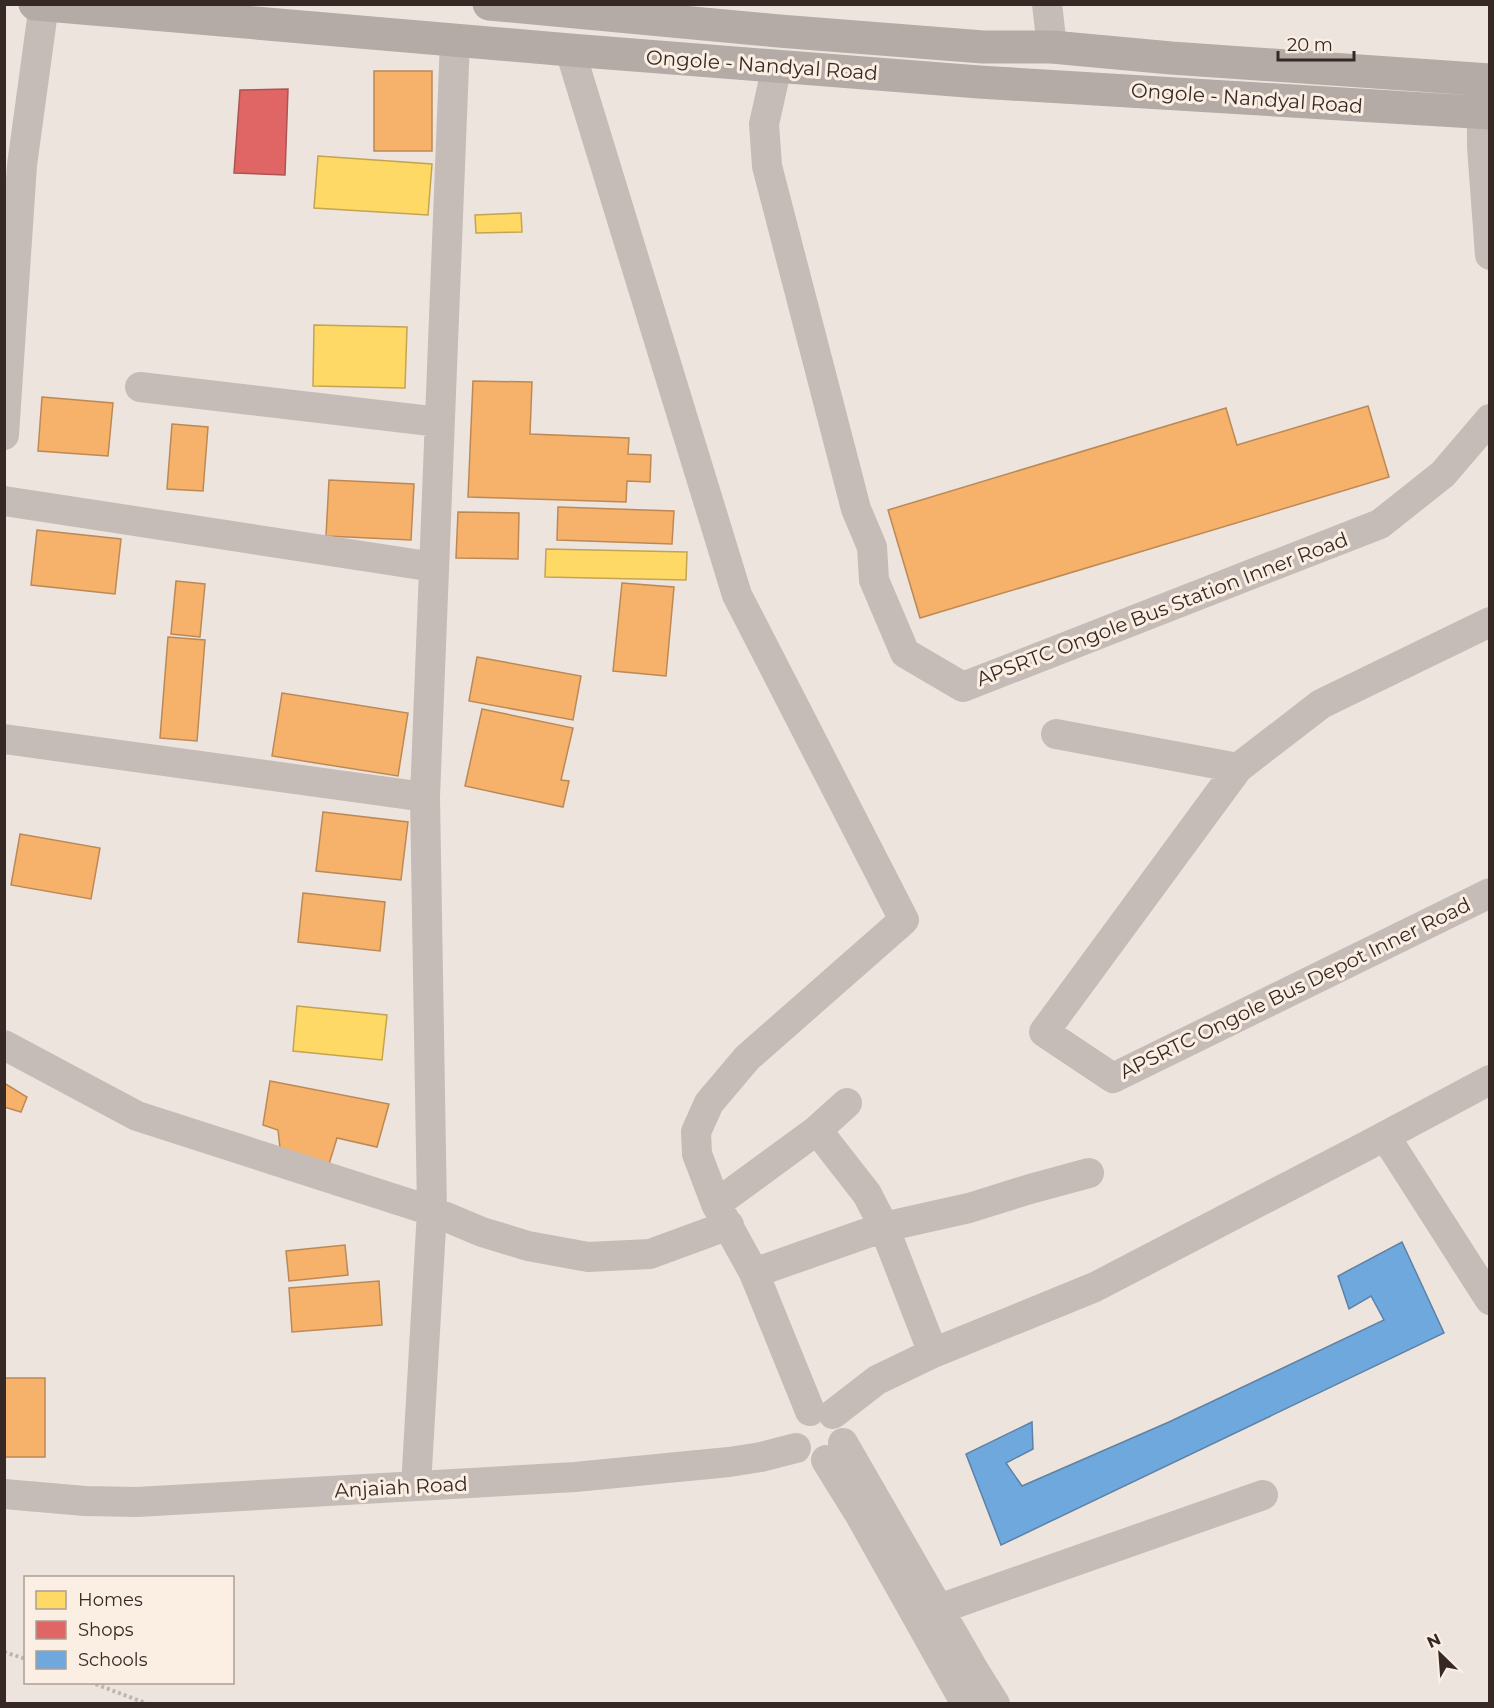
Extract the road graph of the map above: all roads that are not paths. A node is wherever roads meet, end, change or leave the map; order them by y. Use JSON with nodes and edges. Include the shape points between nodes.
{"nodes":[{"id":1,"x":35,"y":4,"type":"edge"},
{"id":2,"x":489,"y":4,"type":"edge"},
{"id":3,"x":1047,"y":4,"type":"edge"},
{"id":4,"x":44,"y":5,"type":"edge"},
{"id":5,"x":562,"y":8,"type":"edge"},
{"id":6,"x":677,"y":13,"type":"edge"},
{"id":7,"x":778,"y":31,"type":"junction"},
{"id":8,"x":455,"y":40,"type":"junction"},
{"id":9,"x":1052,"y":46,"type":"junction"},
{"id":10,"x":570,"y":50,"type":"junction"},
{"id":11,"x":777,"y":66,"type":"junction"},
{"id":12,"x":1486,"y":80,"type":"edge"},
{"id":13,"x":1486,"y":113,"type":"edge"},
{"id":14,"x":1490,"y":255,"type":"edge"},
{"id":15,"x":140,"y":387,"type":"dead end"},
{"id":16,"x":1490,"y":420,"type":"edge"},
{"id":17,"x":440,"y":422,"type":"junction"},
{"id":18,"x":4,"y":435,"type":"edge"},
{"id":19,"x":4,"y":501,"type":"edge"},
{"id":20,"x":434,"y":567,"type":"junction"},
{"id":21,"x":1490,"y":622,"type":"edge"},
{"id":22,"x":1056,"y":734,"type":"dead end"},
{"id":23,"x":4,"y":739,"type":"edge"},
{"id":24,"x":1238,"y":768,"type":"junction"},
{"id":25,"x":425,"y":797,"type":"junction"},
{"id":26,"x":1490,"y":893,"type":"edge"},
{"id":27,"x":4,"y":1045,"type":"edge"},
{"id":28,"x":1490,"y":1080,"type":"edge"},
{"id":29,"x":847,"y":1103,"type":"dead end"},
{"id":30,"x":817,"y":1130,"type":"junction"},
{"id":31,"x":1385,"y":1136,"type":"junction"},
{"id":32,"x":1089,"y":1173,"type":"dead end"},
{"id":33,"x":432,"y":1211,"type":"junction"},
{"id":34,"x":722,"y":1215,"type":"junction"},
{"id":35,"x":884,"y":1227,"type":"junction"},
{"id":36,"x":754,"y":1273,"type":"junction"},
{"id":37,"x":1490,"y":1300,"type":"edge"},
{"id":38,"x":933,"y":1353,"type":"junction"},
{"id":39,"x":822,"y":1413,"type":"junction"},
{"id":40,"x":796,"y":1448,"type":"junction"},
{"id":41,"x":834,"y":1452,"type":"junction"},
{"id":42,"x":416,"y":1486,"type":"junction"},
{"id":43,"x":4,"y":1494,"type":"edge"},
{"id":44,"x":1263,"y":1495,"type":"dead end"},
{"id":45,"x":939,"y":1609,"type":"junction"},
{"id":46,"x":966,"y":1704,"type":"edge"},
{"id":47,"x":996,"y":1704,"type":"edge"}],
"edges":[{"from":1,"to":4,"type":"main road","name":"Ongole - Nandyal Road"},
{"from":2,"to":5,"type":"main road","name":"Ongole - Nandyal Road"},
{"from":3,"to":9,"type":"street"},
{"from":4,"to":8,"type":"main road","name":"Ongole - Nandyal Road"},
{"from":4,"to":18,"type":"street","via":[[22,165]]},
{"from":5,"to":6,"type":"main road","name":"Ongole - Nandyal Road"},
{"from":6,"to":7,"type":"main road","name":"Ongole - Nandyal Road"},
{"from":7,"to":9,"type":"main road","name":"Ongole - Nandyal Road","via":[[983,47]]},
{"from":7,"to":11,"type":"main road"},
{"from":8,"to":10,"type":"main road","name":"Ongole - Nandyal Road"},
{"from":8,"to":17,"type":"street"},
{"from":9,"to":12,"type":"main road","name":"Ongole - Nandyal Road"},
{"from":10,"to":11,"type":"main road","name":"Ongole - Nandyal Road"},
{"from":10,"to":34,"type":"street","via":[[737,595],[904,920],[747,1058],[709,1102],[696,1132],[697,1154]]},
{"from":11,"to":13,"type":"main road","name":"Ongole - Nandyal Road"},
{"from":11,"to":16,"type":"street","name":"APSRTC Ongole Bus Station Inner Road","via":[[764,124],[767,166],[856,509],[872,547],[874,580],[905,653],[963,687],[1380,524],[1443,474]]},
{"from":12,"to":13,"type":"street"},
{"from":13,"to":14,"type":"street","via":[[1482,147]]},
{"from":15,"to":17,"type":"street"},
{"from":17,"to":20,"type":"street"},
{"from":19,"to":20,"type":"street"},
{"from":20,"to":25,"type":"street"},
{"from":21,"to":24,"type":"street","name":"APSRTC Ongole Bus Depot Inner Road","via":[[1321,704]]},
{"from":22,"to":24,"type":"street"},
{"from":23,"to":25,"type":"street"},
{"from":24,"to":26,"type":"street","name":"APSRTC Ongole Bus Depot Inner Road","via":[[1044,1032],[1113,1078]]},
{"from":25,"to":33,"type":"street"},
{"from":27,"to":33,"type":"street","via":[[137,1116]]},
{"from":28,"to":31,"type":"street"},
{"from":29,"to":30,"type":"street"},
{"from":30,"to":34,"type":"street"},
{"from":30,"to":35,"type":"street","via":[[867,1194]]},
{"from":31,"to":37,"type":"street"},
{"from":31,"to":38,"type":"street","via":[[1095,1287]]},
{"from":32,"to":35,"type":"street","via":[[969,1208]]},
{"from":33,"to":34,"type":"street","via":[[528,1246],[588,1257],[650,1254]]},
{"from":33,"to":42,"type":"street"},
{"from":34,"to":36,"type":"street"},
{"from":35,"to":36,"type":"street"},
{"from":35,"to":38,"type":"street"},
{"from":36,"to":39,"type":"street"},
{"from":38,"to":39,"type":"street"},
{"from":39,"to":40,"type":"street","via":[[801,1417],[793,1437]]},
{"from":39,"to":41,"type":"street","via":[[839,1420],[843,1427]]},
{"from":40,"to":41,"type":"street","via":[[814,1461]]},
{"from":40,"to":42,"type":"street","name":"Anjaiah Road","via":[[729,1462],[575,1477]]},
{"from":41,"to":45,"type":"street"},
{"from":41,"to":46,"type":"street","via":[[860,1515]]},
{"from":42,"to":43,"type":"street","name":"Anjaiah Road","via":[[137,1502],[85,1502]]},
{"from":44,"to":45,"type":"street"},
{"from":45,"to":47,"type":"street"}]}
